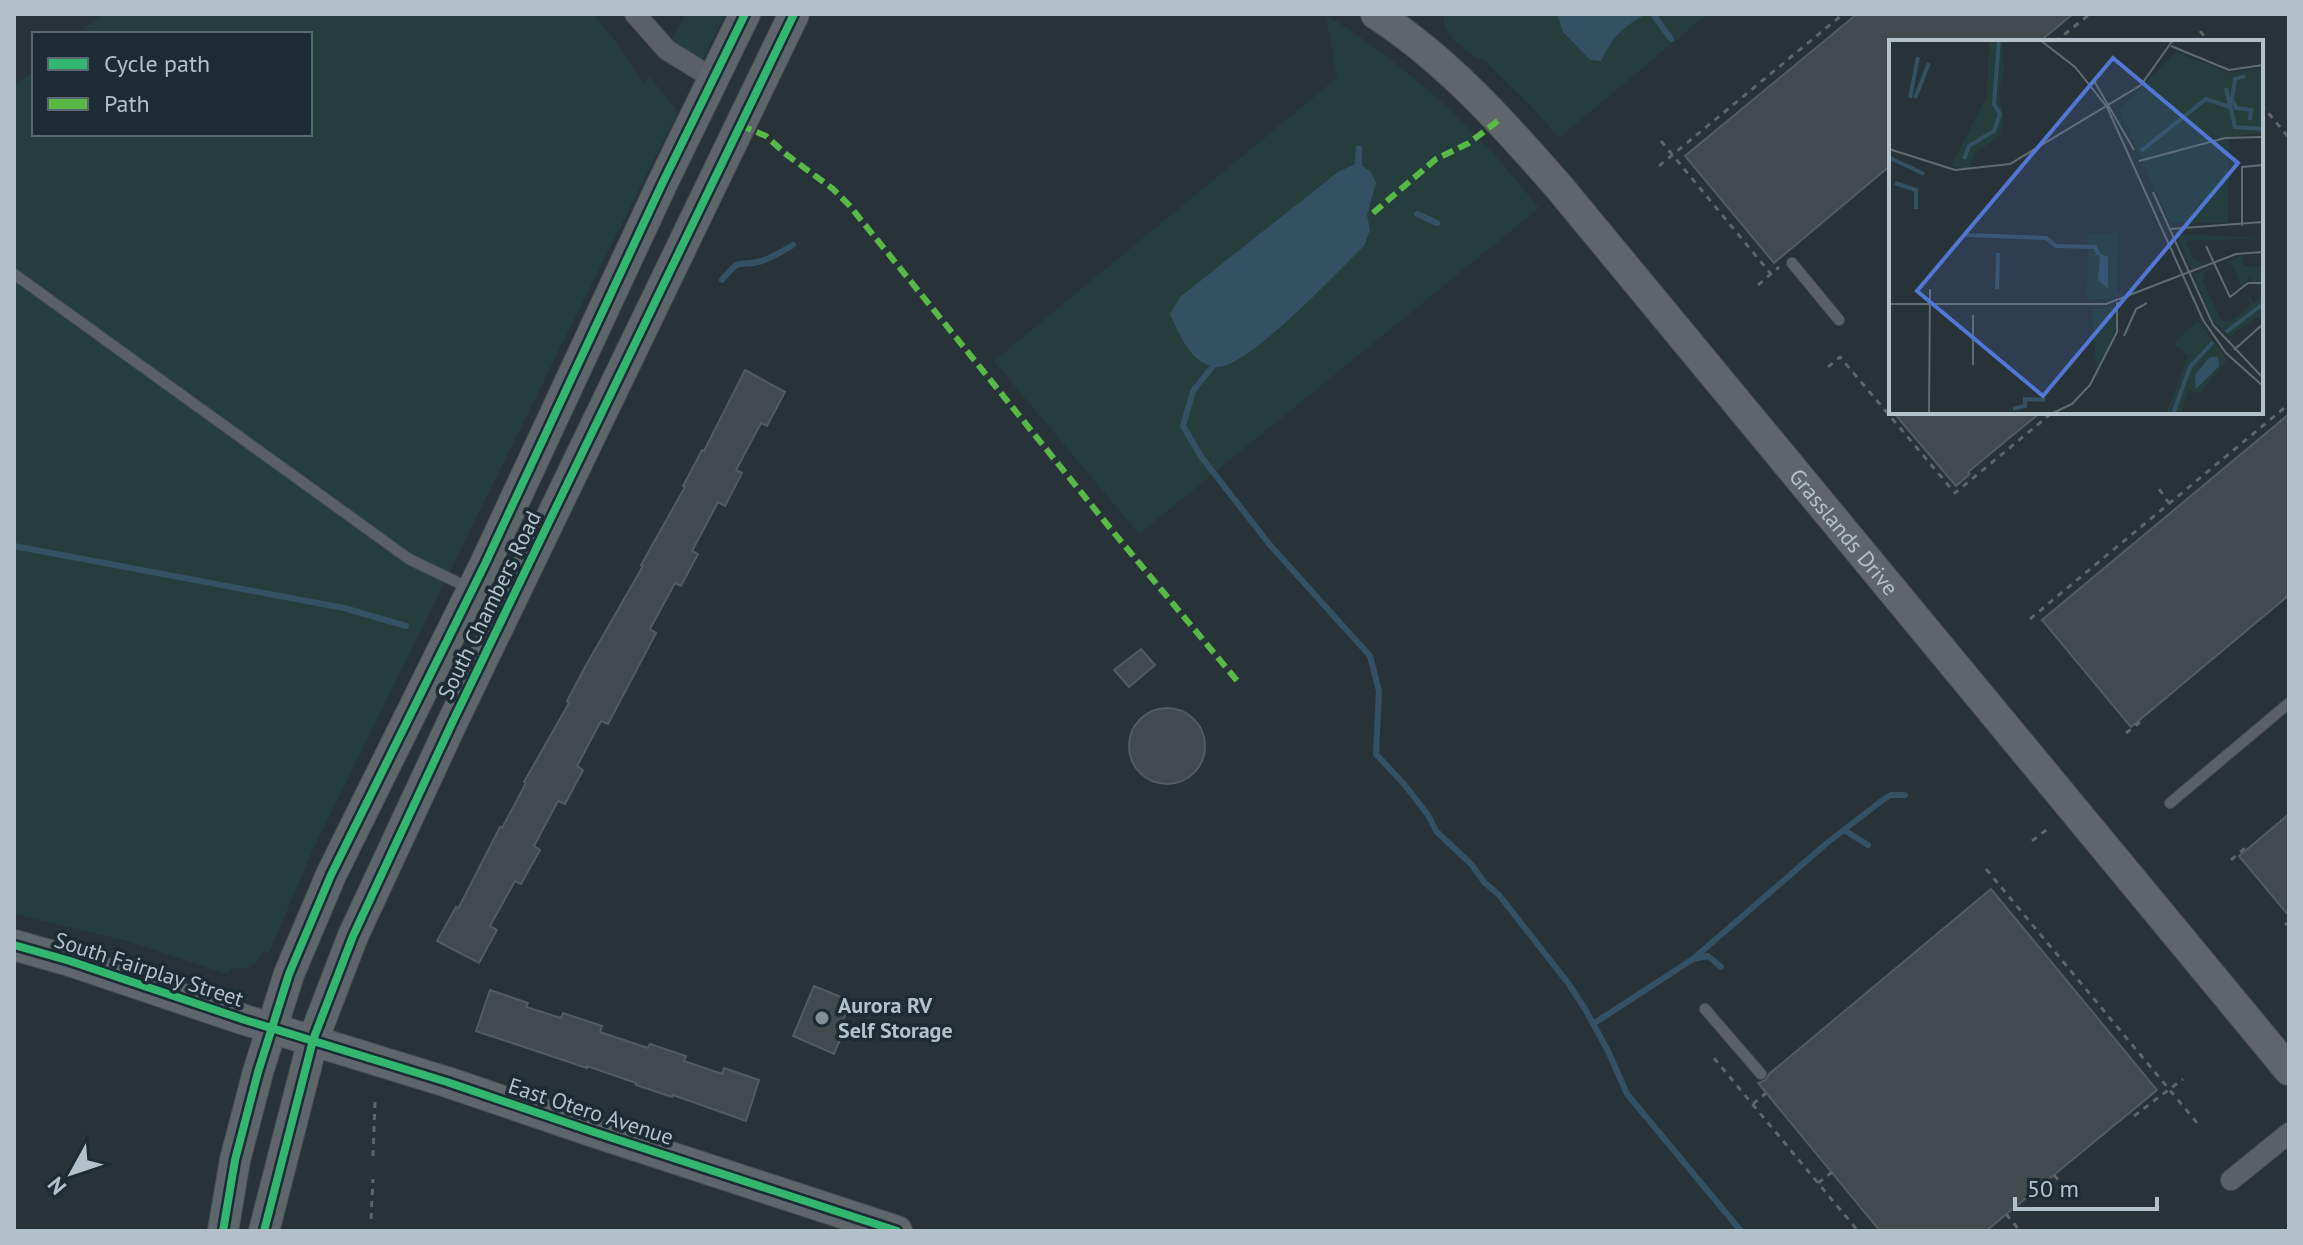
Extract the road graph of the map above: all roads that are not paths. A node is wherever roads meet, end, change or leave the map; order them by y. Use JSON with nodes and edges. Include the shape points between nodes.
{"nodes":[{"id":1,"x":635,"y":14,"type":"edge"},
{"id":2,"x":745,"y":14,"type":"edge"},
{"id":3,"x":794,"y":14,"type":"edge"},
{"id":4,"x":1394,"y":19,"type":"edge"},
{"id":5,"x":714,"y":79,"type":"junction"},
{"id":6,"x":1792,"y":263,"type":"dead end"},
{"id":7,"x":672,"y":266,"type":"junction"},
{"id":8,"x":14,"y":274,"type":"edge"},
{"id":9,"x":1839,"y":320,"type":"dead end"},
{"id":10,"x":472,"y":590,"type":"junction"},
{"id":11,"x":2289,"y":703,"type":"edge"},
{"id":12,"x":2170,"y":803,"type":"dead end"},
{"id":13,"x":14,"y":945,"type":"edge"},
{"id":14,"x":1705,"y":1009,"type":"dead end"},
{"id":15,"x":272,"y":1028,"type":"junction"},
{"id":16,"x":313,"y":1040,"type":"junction"},
{"id":17,"x":2289,"y":1070,"type":"edge"},
{"id":18,"x":1761,"y":1074,"type":"dead end"},
{"id":19,"x":2289,"y":1133,"type":"edge"},
{"id":20,"x":2231,"y":1180,"type":"dead end"},
{"id":21,"x":223,"y":1231,"type":"edge"},
{"id":22,"x":264,"y":1231,"type":"edge"},
{"id":23,"x":897,"y":1231,"type":"edge"}],
"edges":[{"from":1,"to":5,"type":"street","via":[[667,50]]},
{"from":2,"to":5,"type":"main road","name":"South Chambers Road"},
{"from":3,"to":7,"type":"main road","name":"South Chambers Road"},
{"from":4,"to":17,"type":"main road","name":"Grasslands Drive","via":[[1477,97],[1559,187]]},
{"from":5,"to":7,"type":"main road","via":[[727,105],[717,137],[681,207]]},
{"from":5,"to":10,"type":"main road","name":"South Chambers Road"},
{"from":6,"to":9,"type":"lane"},
{"from":7,"to":16,"type":"main road","name":"South Chambers Road","via":[[368,901]]},
{"from":8,"to":10,"type":"lane","via":[[409,559]]},
{"from":10,"to":15,"type":"main road","name":"South Chambers Road","via":[[331,875]]},
{"from":11,"to":12,"type":"lane"},
{"from":13,"to":15,"type":"main road","name":"South Fairplay Street"},
{"from":14,"to":18,"type":"lane"},
{"from":15,"to":16,"type":"main road","name":"East Otero Avenue"},
{"from":15,"to":21,"type":"main road","name":"South Chambers Road","via":[[235,1160]]},
{"from":16,"to":22,"type":"main road","name":"South Chambers Road"},
{"from":16,"to":23,"type":"main road","name":"East Otero Avenue"},
{"from":19,"to":20,"type":"street"}]}
